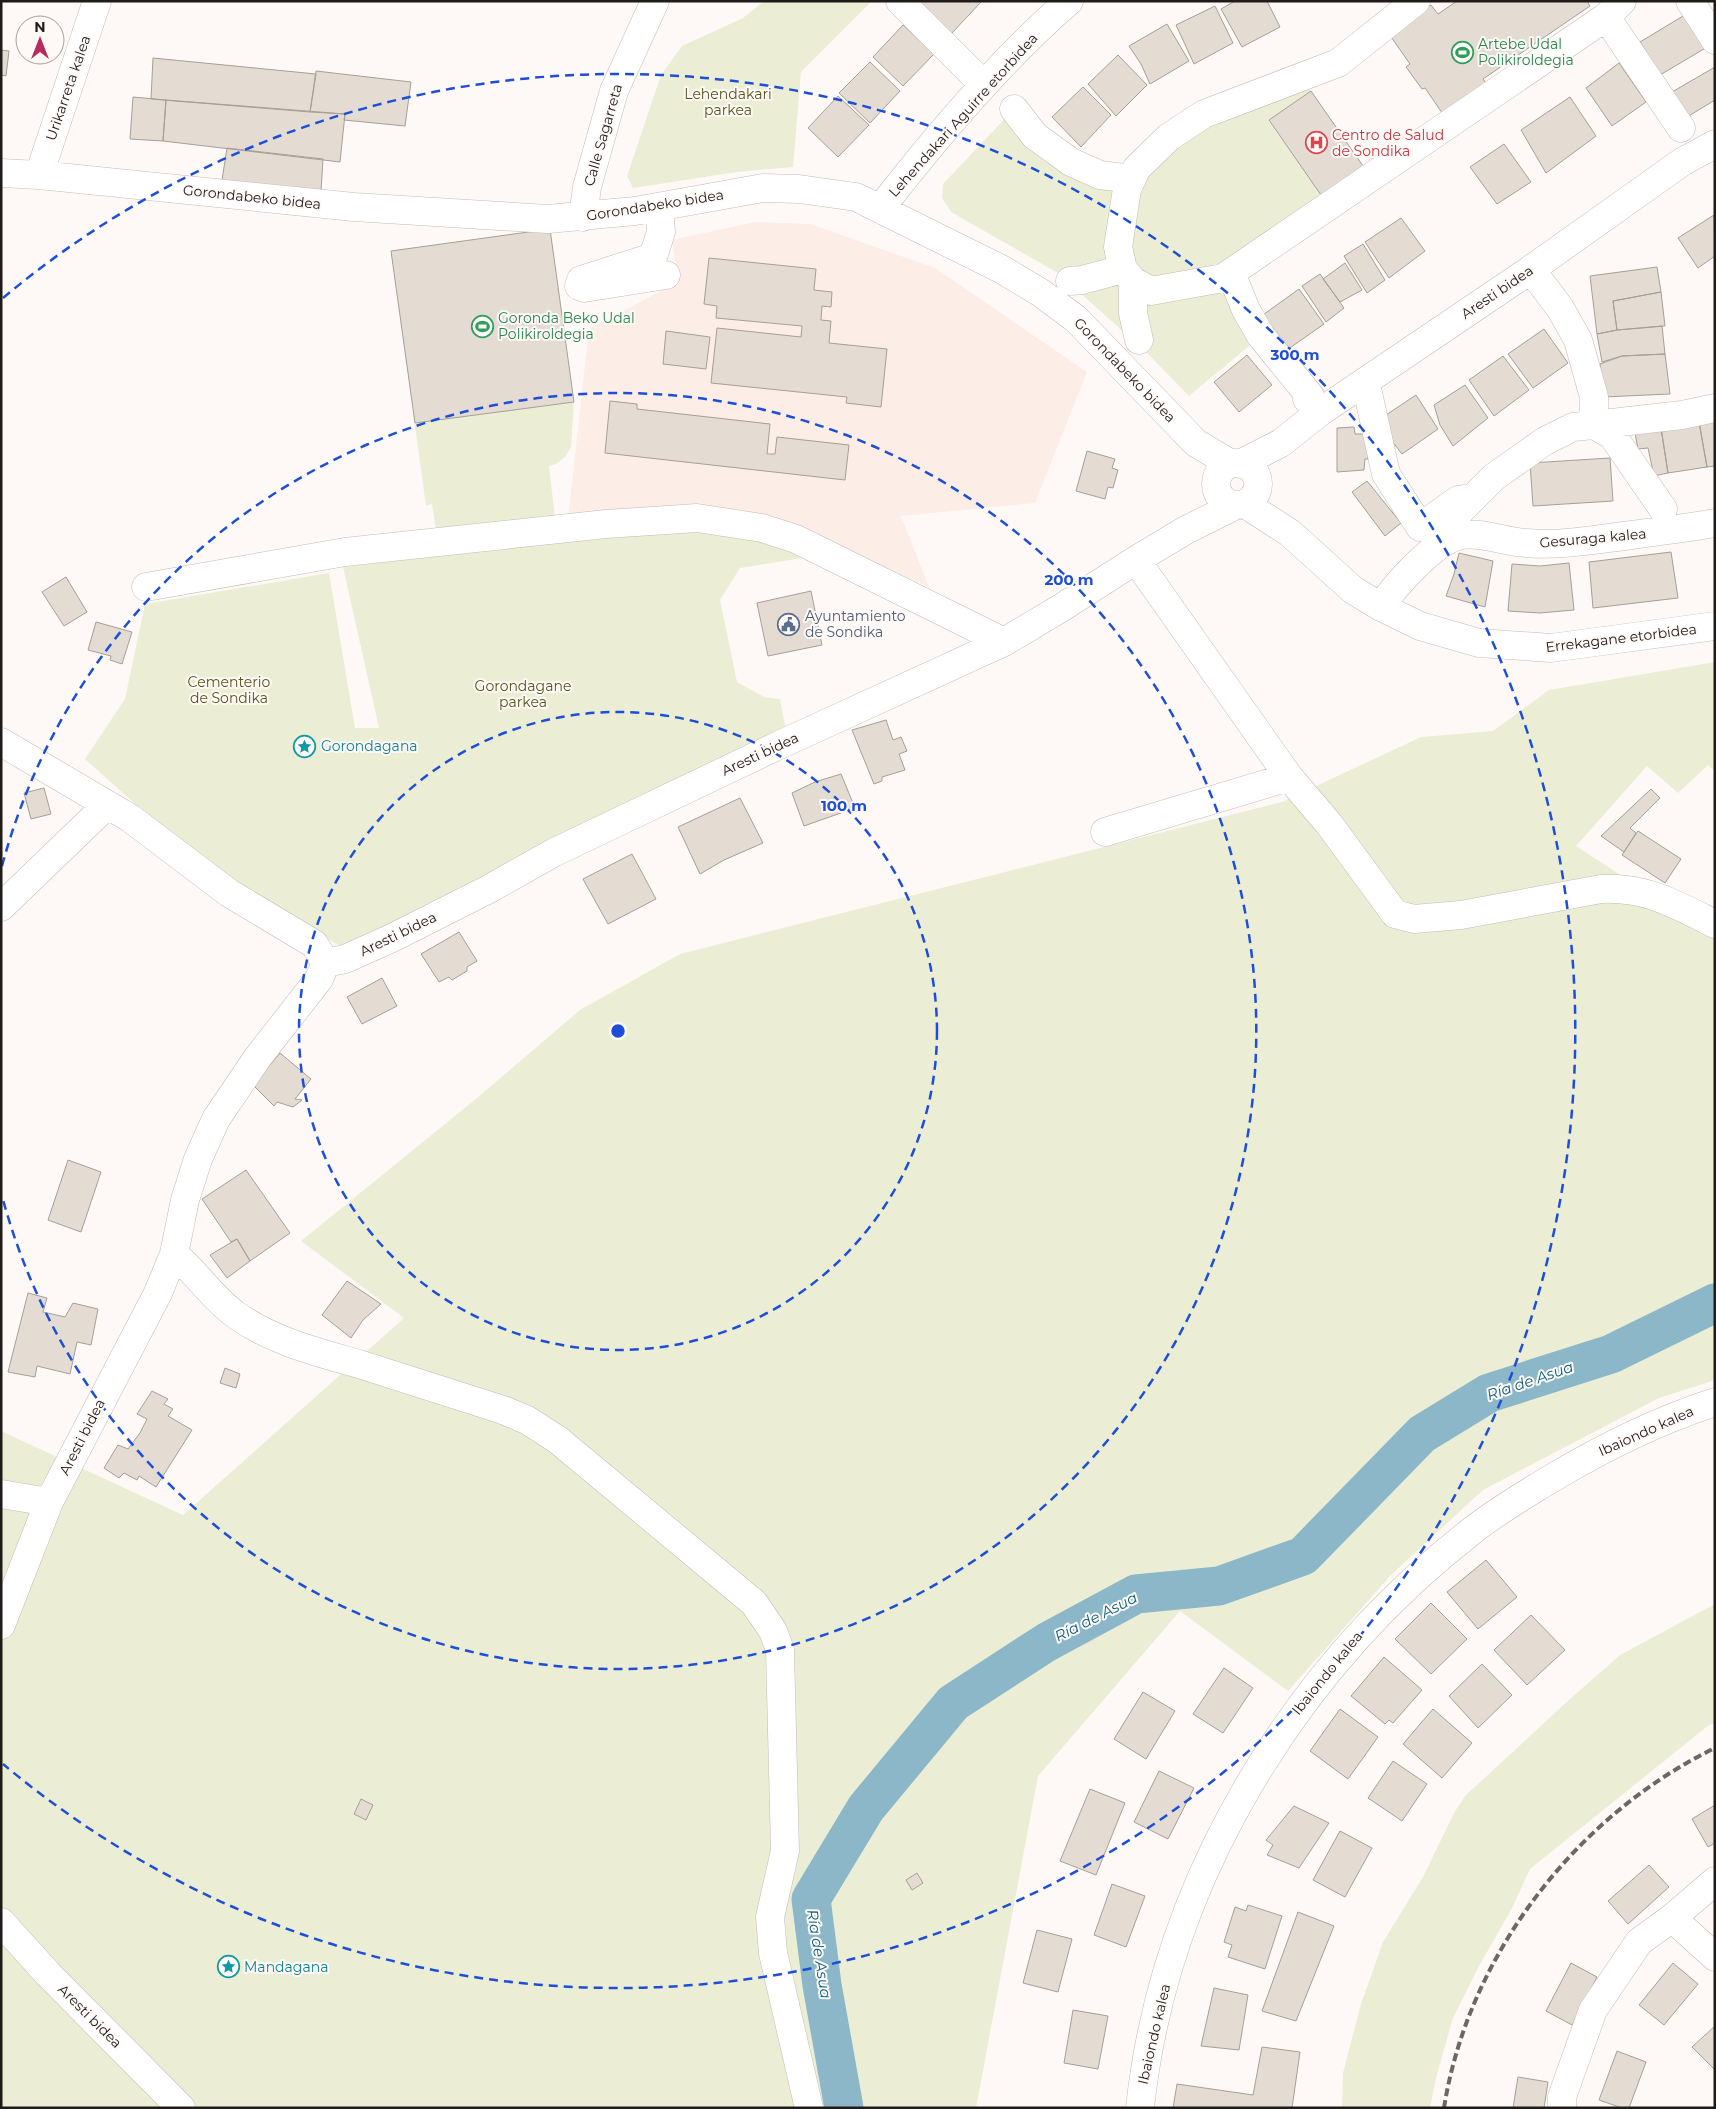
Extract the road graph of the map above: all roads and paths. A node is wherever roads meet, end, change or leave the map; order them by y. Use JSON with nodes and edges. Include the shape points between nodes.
{"nodes":[{"id":1,"x":97,"y":1,"type":"edge"},
{"id":2,"x":655,"y":1,"type":"edge"},
{"id":3,"x":900,"y":1,"type":"edge"},
{"id":4,"x":1069,"y":1,"type":"edge"},
{"id":5,"x":1416,"y":1,"type":"edge"},
{"id":6,"x":1690,"y":1,"type":"edge"},
{"id":7,"x":1614,"y":9,"type":"edge"},
{"id":8,"x":1715,"y":40,"type":"edge"},
{"id":9,"x":977,"y":78,"type":"dead end"},
{"id":10,"x":1014,"y":110,"type":"dead end"},
{"id":11,"x":1681,"y":128,"type":"dead end"},
{"id":12,"x":1715,"y":144,"type":"edge"},
{"id":13,"x":1,"y":173,"type":"edge"},
{"id":14,"x":39,"y":175,"type":"junction"},
{"id":15,"x":1132,"y":179,"type":"junction"},
{"id":16,"x":659,"y":207,"type":"junction"},
{"id":17,"x":880,"y":209,"type":"junction"},
{"id":18,"x":583,"y":216,"type":"junction"},
{"id":19,"x":1231,"y":273,"type":"junction"},
{"id":20,"x":666,"y":275,"type":"dead end"},
{"id":21,"x":1128,"y":275,"type":"junction"},
{"id":22,"x":1538,"y":279,"type":"dead end"},
{"id":23,"x":1070,"y":281,"type":"dead end"},
{"id":24,"x":1139,"y":340,"type":"dead end"},
{"id":25,"x":1368,"y":394,"type":"dead end"},
{"id":26,"x":1715,"y":408,"type":"edge"},
{"id":27,"x":1320,"y":412,"type":"junction"},
{"id":28,"x":1594,"y":425,"type":"junction"},
{"id":29,"x":1238,"y":485,"type":"junction"},
{"id":30,"x":1473,"y":498,"type":"junction"},
{"id":31,"x":1662,"y":509,"type":"dead end"},
{"id":32,"x":1452,"y":519,"type":"dead end"},
{"id":33,"x":1715,"y":522,"type":"edge"},
{"id":34,"x":1136,"y":560,"type":"junction"},
{"id":35,"x":146,"y":587,"type":"dead end"},
{"id":36,"x":1381,"y":606,"type":"junction"},
{"id":37,"x":1715,"y":626,"type":"edge"},
{"id":38,"x":1004,"y":642,"type":"junction"},
{"id":39,"x":1,"y":742,"type":"edge"},
{"id":40,"x":1289,"y":777,"type":"junction"},
{"id":41,"x":107,"y":805,"type":"junction"},
{"id":42,"x":1106,"y":832,"type":"dead end"},
{"id":43,"x":1,"y":907,"type":"edge"},
{"id":44,"x":1715,"y":924,"type":"edge"},
{"id":45,"x":326,"y":962,"type":"junction"},
{"id":46,"x":174,"y":1254,"type":"junction"},
{"id":47,"x":1715,"y":1402,"type":"edge"},
{"id":48,"x":1,"y":1494,"type":"edge"},
{"id":49,"x":49,"y":1502,"type":"junction"},
{"id":50,"x":13,"y":1562,"type":"edge"},
{"id":51,"x":1,"y":1625,"type":"edge"},
{"id":52,"x":1715,"y":1881,"type":"edge"},
{"id":53,"x":1672,"y":1918,"type":"junction"},
{"id":54,"x":1,"y":1922,"type":"edge"},
{"id":55,"x":1715,"y":1957,"type":"edge"},
{"id":56,"x":181,"y":2108,"type":"edge"},
{"id":57,"x":809,"y":2108,"type":"edge"},
{"id":58,"x":1140,"y":2108,"type":"edge"},
{"id":59,"x":1562,"y":2108,"type":"edge"}],
"edges":[{"from":1,"to":14,"type":"street","name":"Urikarreta kalea"},
{"from":2,"to":18,"type":"street","name":"Calle Sagarreta","via":[[614,91],[587,187]]},
{"from":3,"to":9,"type":"street"},
{"from":4,"to":17,"type":"street","name":"Lehendakari Aguirre etorbidea","via":[[1003,65],[920,158]]},
{"from":5,"to":15,"type":"street","via":[[1338,63],[1204,114],[1169,137],[1137,168]]},
{"from":6,"to":8,"type":"street"},
{"from":7,"to":11,"type":"street"},
{"from":7,"to":19,"type":"street"},
{"from":10,"to":15,"type":"street","via":[[1035,136],[1071,162],[1100,175]]},
{"from":12,"to":27,"type":"street","name":"Aresti bidea","via":[[1682,162]]},
{"from":13,"to":14,"type":"street","name":"Gorondabeko bidea"},
{"from":14,"to":18,"type":"street","name":"Gorondabeko bidea","via":[[354,207],[548,219]]},
{"from":15,"to":21,"type":"street","via":[[1118,247]]},
{"from":16,"to":17,"type":"street","name":"Gorondabeko bidea","via":[[763,188],[799,188],[856,197]]},
{"from":16,"to":18,"type":"street","name":"Gorondabeko bidea"},
{"from":16,"to":20,"type":"street","via":[[661,232],[653,257],[580,280],[579,286],[584,288]]},
{"from":17,"to":29,"type":"street","name":"Gorondabeko bidea","via":[[1003,270],[1076,319]]},
{"from":19,"to":21,"type":"street","via":[[1223,278],[1151,291]]},
{"from":19,"to":27,"type":"street","via":[[1261,336]]},
{"from":21,"to":23,"type":"street"},
{"from":21,"to":24,"type":"street"},
{"from":22,"to":28,"type":"street","via":[[1578,340],[1594,397]]},
{"from":25,"to":30,"type":"street","via":[[1386,474],[1420,527],[1458,500]]},
{"from":26,"to":28,"type":"street"},
{"from":27,"to":29,"type":"street","name":"Aresti bidea","via":[[1281,443]]},
{"from":28,"to":30,"type":"street","via":[[1573,427],[1546,441],[1494,478]]},
{"from":28,"to":31,"type":"street","via":[[1612,435]]},
{"from":29,"to":34,"type":"street","name":"Aresti bidea","via":[[1186,530]]},
{"from":29,"to":36,"type":"street","name":"Errekagane etorbidea","via":[[1353,590]]},
{"from":30,"to":32,"type":"street"},
{"from":33,"to":36,"type":"street","name":"Gesuraga kalea","via":[[1576,542],[1526,543],[1461,535],[1443,542],[1392,589]]},
{"from":34,"to":38,"type":"street","name":"Aresti bidea"},
{"from":34,"to":40,"type":"street"},
{"from":35,"to":38,"type":"street","via":[[345,552],[606,524],[697,518],[762,528],[796,539]]},
{"from":36,"to":37,"type":"street","name":"Errekagane etorbidea","via":[[1420,626],[1479,643],[1551,648]]},
{"from":38,"to":45,"type":"street","name":"Aresti bidea","via":[[561,849],[392,938],[345,959]]},
{"from":39,"to":41,"type":"street"},
{"from":40,"to":42,"type":"street"},
{"from":40,"to":44,"type":"street","via":[[1330,824],[1395,914],[1414,919],[1461,915],[1622,888],[1660,897]]},
{"from":41,"to":43,"type":"street"},
{"from":41,"to":45,"type":"street","via":[[130,818],[229,893],[314,944]]},
{"from":45,"to":46,"type":"street","name":"Aresti bidea","via":[[319,979],[258,1057],[216,1118],[185,1200]]},
{"from":46,"to":49,"type":"street","name":"Aresti bidea","via":[[158,1293]]},
{"from":46,"to":57,"type":"street","via":[[214,1298],[262,1332],[527,1420],[558,1440],[754,1603],[773,1630],[780,1650],[785,1851],[770,1917],[773,1953]]},
{"from":47,"to":58,"type":"street","name":"Ibaiondo kalea","via":[[1686,1411],[1585,1458],[1474,1529],[1413,1580],[1363,1629],[1318,1681],[1249,1784],[1204,1871],[1161,1997]]},
{"from":48,"to":49,"type":"street"},
{"from":49,"to":50,"type":"street","name":"Aresti bidea"},
{"from":50,"to":51,"type":"street","name":"Aresti bidea"},
{"from":52,"to":53,"type":"street"},
{"from":53,"to":55,"type":"street"},
{"from":53,"to":59,"type":"street","via":[[1639,1942],[1593,2010],[1562,2097]]},
{"from":54,"to":56,"type":"street","name":"Aresti bidea"}]}
